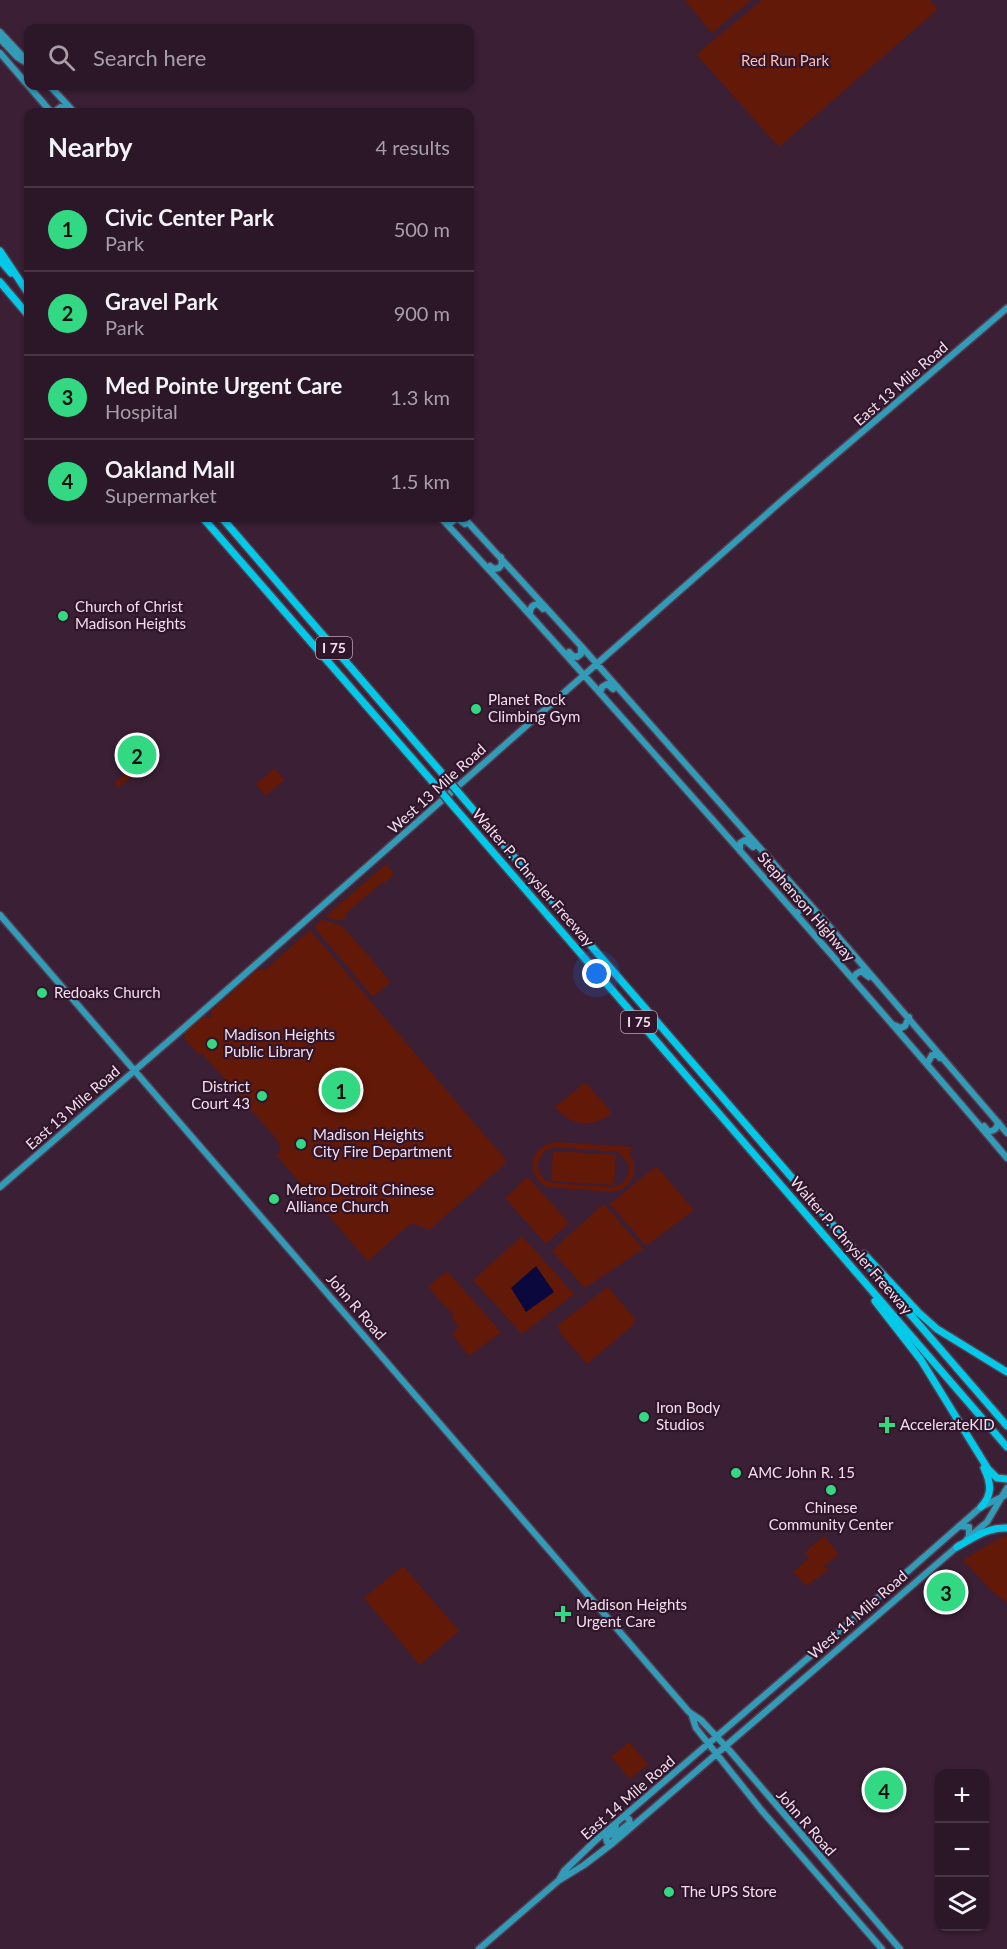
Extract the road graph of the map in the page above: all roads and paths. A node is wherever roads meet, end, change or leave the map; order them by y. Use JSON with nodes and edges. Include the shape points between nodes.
{"nodes":[{"id":1,"x":0,"y":32,"type":"edge"},
{"id":2,"x":0,"y":39,"type":"edge"},
{"id":3,"x":0,"y":53,"type":"edge"},
{"id":4,"x":24,"y":59,"type":"edge"},
{"id":5,"x":24,"y":61,"type":"edge"},
{"id":6,"x":20,"y":76,"type":"junction"},
{"id":7,"x":24,"y":79,"type":"edge"},
{"id":8,"x":24,"y":80,"type":"edge"},
{"id":9,"x":33,"y":90,"type":"edge"},
{"id":10,"x":54,"y":90,"type":"edge"},
{"id":11,"x":49,"y":108,"type":"edge"},
{"id":12,"x":70,"y":108,"type":"edge"},
{"id":13,"x":0,"y":251,"type":"edge"},
{"id":14,"x":0,"y":260,"type":"edge"},
{"id":15,"x":0,"y":282,"type":"edge"},
{"id":16,"x":24,"y":287,"type":"edge"},
{"id":17,"x":24,"y":288,"type":"edge"},
{"id":18,"x":1007,"y":308,"type":"edge"},
{"id":19,"x":24,"y":310,"type":"edge"},
{"id":20,"x":810,"y":478,"type":"joint"},
{"id":21,"x":206,"y":522,"type":"edge"},
{"id":22,"x":225,"y":522,"type":"edge"},
{"id":23,"x":445,"y":522,"type":"edge"},
{"id":24,"x":450,"y":522,"type":"edge"},
{"id":25,"x":463,"y":522,"type":"edge"},
{"id":26,"x":468,"y":522,"type":"edge"},
{"id":27,"x":448,"y":525,"type":"junction"},
{"id":28,"x":475,"y":529,"type":"junction"},
{"id":29,"x":478,"y":557,"type":"junction"},
{"id":30,"x":501,"y":557,"type":"junction"},
{"id":31,"x":530,"y":613,"type":"junction"},
{"id":32,"x":537,"y":622,"type":"junction"},
{"id":33,"x":571,"y":635,"type":"junction"},
{"id":34,"x":581,"y":646,"type":"junction"},
{"id":35,"x":597,"y":664,"type":"junction"},
{"id":36,"x":585,"y":675,"type":"junction"},
{"id":37,"x":600,"y":693,"type":"junction"},
{"id":38,"x":646,"y":720,"type":"junction"},
{"id":39,"x":630,"y":726,"type":"junction"},
{"id":40,"x":690,"y":770,"type":"junction"},
{"id":41,"x":740,"y":851,"type":"junction"},
{"id":42,"x":786,"y":878,"type":"junction"},
{"id":43,"x":807,"y":901,"type":"junction"},
{"id":44,"x":795,"y":913,"type":"junction"},
{"id":45,"x":0,"y":915,"type":"edge"},
{"id":46,"x":853,"y":979,"type":"junction"},
{"id":47,"x":897,"y":1004,"type":"junction"},
{"id":48,"x":909,"y":1017,"type":"junction"},
{"id":49,"x":894,"y":1025,"type":"junction"},
{"id":50,"x":927,"y":1064,"type":"junction"},
{"id":51,"x":135,"y":1070,"type":"junction"},
{"id":52,"x":950,"y":1091,"type":"junction"},
{"id":53,"x":972,"y":1091,"type":"junction"},
{"id":54,"x":998,"y":1122,"type":"junction"},
{"id":55,"x":1007,"y":1133,"type":"edge"},
{"id":56,"x":1007,"y":1158,"type":"edge"},
{"id":57,"x":0,"y":1187,"type":"edge"},
{"id":58,"x":845,"y":1239,"type":"junction"},
{"id":59,"x":846,"y":1261,"type":"junction"},
{"id":60,"x":1007,"y":1372,"type":"edge"},
{"id":61,"x":1007,"y":1426,"type":"edge"},
{"id":62,"x":1007,"y":1447,"type":"edge"},
{"id":63,"x":980,"y":1457,"type":"junction"},
{"id":64,"x":1007,"y":1479,"type":"edge"},
{"id":65,"x":1007,"y":1488,"type":"edge"},
{"id":66,"x":1004,"y":1496,"type":"edge"},
{"id":67,"x":981,"y":1507,"type":"junction"},
{"id":68,"x":959,"y":1526,"type":"junction"},
{"id":69,"x":1007,"y":1528,"type":"edge"},
{"id":70,"x":969,"y":1537,"type":"junction"},
{"id":71,"x":957,"y":1547,"type":"junction"},
{"id":72,"x":920,"y":1560,"type":"junction"},
{"id":73,"x":926,"y":1573,"type":"junction"},
{"id":74,"x":891,"y":1586,"type":"junction"},
{"id":75,"x":881,"y":1595,"type":"junction"},
{"id":76,"x":891,"y":1603,"type":"junction"},
{"id":77,"x":881,"y":1611,"type":"junction"},
{"id":78,"x":812,"y":1654,"type":"junction"},
{"id":79,"x":813,"y":1670,"type":"junction"},
{"id":80,"x":779,"y":1682,"type":"junction"},
{"id":81,"x":786,"y":1693,"type":"junction"},
{"id":82,"x":766,"y":1694,"type":"junction"},
{"id":83,"x":773,"y":1704,"type":"junction"},
{"id":84,"x":692,"y":1716,"type":"junction"},
{"id":85,"x":717,"y":1737,"type":"junction"},
{"id":86,"x":708,"y":1745,"type":"junction"},
{"id":87,"x":725,"y":1746,"type":"junction"},
{"id":88,"x":716,"y":1754,"type":"junction"},
{"id":89,"x":744,"y":1768,"type":"junction"},
{"id":90,"x":730,"y":1772,"type":"junction"},
{"id":91,"x":668,"y":1780,"type":"junction"},
{"id":92,"x":653,"y":1808,"type":"junction"},
{"id":93,"x":624,"y":1816,"type":"junction"},
{"id":94,"x":770,"y":1820,"type":"junction"},
{"id":95,"x":789,"y":1820,"type":"junction"},
{"id":96,"x":617,"y":1822,"type":"junction"},
{"id":97,"x":801,"y":1835,"type":"junction"},
{"id":98,"x":785,"y":1836,"type":"junction"},
{"id":99,"x":595,"y":1841,"type":"junction"},
{"id":100,"x":613,"y":1843,"type":"junction"},
{"id":101,"x":584,"y":1865,"type":"junction"},
{"id":102,"x":837,"y":1876,"type":"junction"},
{"id":103,"x":558,"y":1881,"type":"junction"},
{"id":104,"x":825,"y":1883,"type":"junction"},
{"id":105,"x":852,"y":1894,"type":"junction"},
{"id":106,"x":840,"y":1900,"type":"junction"},
{"id":107,"x":479,"y":1949,"type":"edge"},
{"id":108,"x":882,"y":1949,"type":"edge"},
{"id":109,"x":900,"y":1949,"type":"edge"}],
"edges":[{"from":1,"to":4,"type":"main road"},
{"from":2,"to":5,"type":"main road"},
{"from":3,"to":6,"type":"main road"},
{"from":6,"to":7,"type":"main road"},
{"from":6,"to":8,"type":"main road"},
{"from":9,"to":11,"type":"main road"},
{"from":10,"to":12,"type":"main road"},
{"from":13,"to":16,"type":"highway"},
{"from":14,"to":17,"type":"highway"},
{"from":15,"to":19,"type":"highway"},
{"from":18,"to":20,"type":"main road","name":"East 13 Mile Road"},
{"from":20,"to":35,"type":"main road","name":"West 13 Mile Road"},
{"from":21,"to":59,"type":"highway","name":"Walter P. Chrysler Freeway","number":"I 75","bridge":true},
{"from":22,"to":58,"type":"highway","name":"Walter P. Chrysler Freeway","number":"I 75","bridge":true},
{"from":23,"to":27,"type":"main road"},
{"from":24,"to":27,"type":"main road"},
{"from":25,"to":28,"type":"main road"},
{"from":26,"to":28,"type":"main road"},
{"from":27,"to":29,"type":"main road"},
{"from":28,"to":30,"type":"main road"},
{"from":29,"to":30,"type":"main road","via":[[496,569],[501,565]]},
{"from":29,"to":31,"type":"main road"},
{"from":30,"to":33,"type":"main road"},
{"from":31,"to":32,"type":"main road"},
{"from":31,"to":33,"type":"main road","via":[[531,607],[539,605]]},
{"from":32,"to":34,"type":"main road","via":[[573,656],[580,655]]},
{"from":32,"to":36,"type":"main road","name":"Stephenson Highway"},
{"from":33,"to":34,"type":"main road","name":"Stephenson Highway"},
{"from":34,"to":35,"type":"main road","name":"Stephenson Highway"},
{"from":35,"to":36,"type":"main road","name":"West 13 Mile Road"},
{"from":35,"to":38,"type":"main road","name":"Stephenson Highway"},
{"from":36,"to":37,"type":"main road","name":"Stephenson Highway"},
{"from":36,"to":51,"type":"main road","name":"West 13 Mile Road"},
{"from":37,"to":38,"type":"main road","via":[[609,684]]},
{"from":37,"to":39,"type":"main road","name":"Stephenson Highway"},
{"from":38,"to":40,"type":"main road","name":"Stephenson Highway"},
{"from":39,"to":40,"type":"main road","via":[[679,778],[687,778]]},
{"from":39,"to":41,"type":"main road","name":"Stephenson Highway"},
{"from":40,"to":42,"type":"main road","name":"Stephenson Highway"},
{"from":41,"to":42,"type":"main road","via":[[740,843],[746,840],[775,872]]},
{"from":41,"to":44,"type":"main road","name":"Stephenson Highway"},
{"from":42,"to":43,"type":"main road","name":"Stephenson Highway"},
{"from":43,"to":44,"type":"main road"},
{"from":43,"to":47,"type":"main road","name":"Stephenson Highway"},
{"from":44,"to":46,"type":"main road","name":"Stephenson Highway"},
{"from":45,"to":51,"type":"main road","name":"John R Road"},
{"from":46,"to":47,"type":"main road","via":[[858,972],[864,972],[889,1001]]},
{"from":46,"to":49,"type":"main road","name":"Stephenson Highway"},
{"from":47,"to":48,"type":"main road","name":"Stephenson Highway"},
{"from":48,"to":49,"type":"main road","via":[[904,1027]]},
{"from":48,"to":53,"type":"main road","name":"Stephenson Highway"},
{"from":49,"to":50,"type":"main road","name":"Stephenson Highway"},
{"from":50,"to":52,"type":"main road","name":"Stephenson Highway"},
{"from":50,"to":53,"type":"main road","via":[[930,1056],[937,1055]]},
{"from":51,"to":57,"type":"main road","name":"East 13 Mile Road"},
{"from":51,"to":84,"type":"main road","name":"John R Road"},
{"from":52,"to":54,"type":"main road","via":[[988,1131],[995,1130]]},
{"from":52,"to":56,"type":"main road","name":"Stephenson Highway"},
{"from":53,"to":54,"type":"main road","name":"Stephenson Highway"},
{"from":54,"to":55,"type":"main road","name":"Stephenson Highway"},
{"from":58,"to":60,"type":"highway","via":[[936,1329]]},
{"from":58,"to":61,"type":"highway","name":"Walter P. Chrysler Freeway","number":"I 75"},
{"from":59,"to":62,"type":"highway","name":"Walter P. Chrysler Freeway","number":"I 75"},
{"from":59,"to":63,"type":"highway","via":[[921,1360]]},
{"from":63,"to":64,"type":"highway","via":[[994,1476]]},
{"from":63,"to":67,"type":"highway","via":[[990,1487],[988,1499]]},
{"from":65,"to":66,"type":"main road","name":"West 14 Mile Road"},
{"from":66,"to":67,"type":"main road","name":"West 14 Mile Road"},
{"from":66,"to":70,"type":"main road","name":"West 14 Mile Road","via":[[987,1522]]},
{"from":67,"to":68,"type":"main road","name":"West 14 Mile Road"},
{"from":68,"to":70,"type":"main road","via":[[969,1527]]},
{"from":68,"to":72,"type":"main road","name":"West 14 Mile Road"},
{"from":69,"to":71,"type":"highway","via":[[995,1528]]},
{"from":70,"to":71,"type":"main road","name":"West 14 Mile Road"},
{"from":71,"to":73,"type":"main road","name":"West 14 Mile Road"},
{"from":72,"to":73,"type":"main road","via":[[927,1562]]},
{"from":72,"to":74,"type":"main road","name":"West 14 Mile Road"},
{"from":73,"to":76,"type":"main road","name":"West 14 Mile Road"},
{"from":74,"to":75,"type":"main road","name":"West 14 Mile Road"},
{"from":74,"to":76,"type":"main road"},
{"from":75,"to":77,"type":"main road"},
{"from":75,"to":78,"type":"main road","name":"West 14 Mile Road"},
{"from":76,"to":77,"type":"main road","name":"West 14 Mile Road"},
{"from":77,"to":79,"type":"main road","name":"West 14 Mile Road"},
{"from":78,"to":79,"type":"main road"},
{"from":78,"to":80,"type":"main road","name":"West 14 Mile Road"},
{"from":79,"to":81,"type":"main road","name":"West 14 Mile Road"},
{"from":80,"to":81,"type":"main road","via":[[780,1690]]},
{"from":80,"to":82,"type":"main road","name":"West 14 Mile Road"},
{"from":81,"to":83,"type":"main road","name":"West 14 Mile Road"},
{"from":82,"to":83,"type":"main road","via":[[774,1696]]},
{"from":82,"to":85,"type":"main road","name":"West 14 Mile Road"},
{"from":83,"to":87,"type":"main road","name":"West 14 Mile Road"},
{"from":84,"to":85,"type":"main road","name":"John R Road"},
{"from":84,"to":86,"type":"main road","name":"John R Road"},
{"from":85,"to":86,"type":"main road","name":"East 14 Mile Road"},
{"from":85,"to":87,"type":"main road","name":"John R Road"},
{"from":86,"to":88,"type":"main road","name":"John R Road"},
{"from":86,"to":91,"type":"main road","name":"East 14 Mile Road"},
{"from":87,"to":88,"type":"main road","name":"East 14 Mile Road"},
{"from":87,"to":89,"type":"main road","name":"John R Road"},
{"from":88,"to":90,"type":"main road","name":"John R Road"},
{"from":88,"to":92,"type":"main road","name":"East 14 Mile Road"},
{"from":89,"to":90,"type":"main road","via":[[736,1766]]},
{"from":89,"to":95,"type":"main road","name":"John R Road"},
{"from":90,"to":94,"type":"main road","name":"John R Road"},
{"from":91,"to":92,"type":"main road","via":[[648,1802]]},
{"from":91,"to":93,"type":"main road","name":"East 14 Mile Road"},
{"from":92,"to":100,"type":"main road","name":"East 14 Mile Road"},
{"from":93,"to":96,"type":"main road","name":"East 14 Mile Road"},
{"from":93,"to":100,"type":"main road","via":[[630,1822],[617,1833]]},
{"from":94,"to":95,"type":"main road"},
{"from":94,"to":98,"type":"main road","name":"John R Road"},
{"from":95,"to":97,"type":"main road","name":"John R Road"},
{"from":96,"to":99,"type":"main road","name":"East 14 Mile Road"},
{"from":96,"to":100,"type":"main road","via":[[606,1838]]},
{"from":97,"to":98,"type":"main road","via":[[792,1831]]},
{"from":97,"to":102,"type":"main road","name":"John R Road"},
{"from":98,"to":104,"type":"main road","name":"John R Road"},
{"from":99,"to":101,"type":"main road","via":[[580,1859]]},
{"from":99,"to":103,"type":"main road","name":"East 14 Mile Road"},
{"from":100,"to":101,"type":"main road","name":"East 14 Mile Road"},
{"from":101,"to":103,"type":"main road","name":"East 14 Mile Road"},
{"from":102,"to":104,"type":"main road","via":[[835,1883]]},
{"from":102,"to":105,"type":"main road","name":"John R Road"},
{"from":103,"to":107,"type":"main road","name":"East 14 Mile Road"},
{"from":104,"to":106,"type":"main road","name":"John R Road"},
{"from":105,"to":106,"type":"main road","via":[[844,1892]]},
{"from":105,"to":109,"type":"main road","name":"John R Road"},
{"from":106,"to":108,"type":"main road","name":"John R Road"}]}
